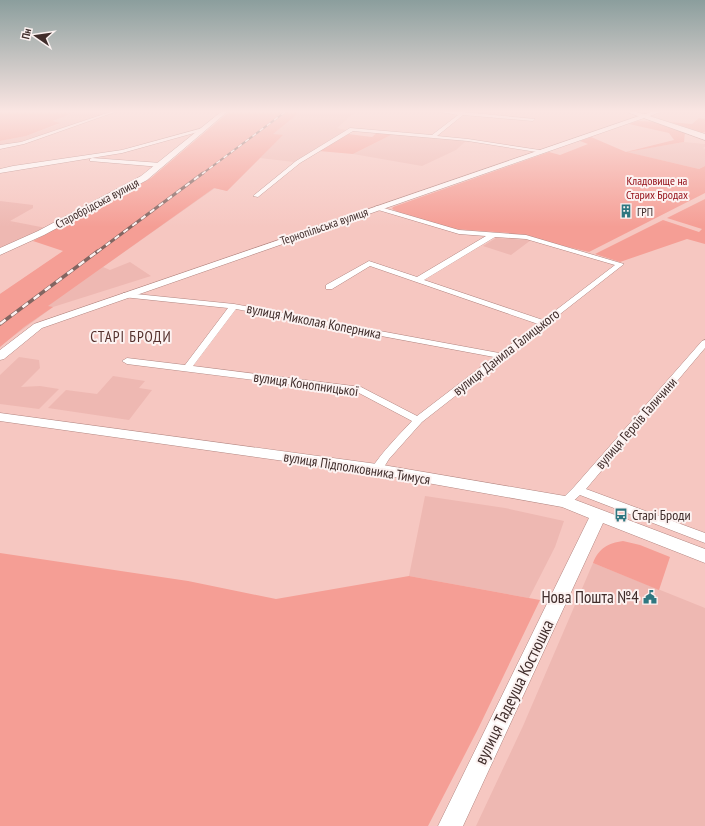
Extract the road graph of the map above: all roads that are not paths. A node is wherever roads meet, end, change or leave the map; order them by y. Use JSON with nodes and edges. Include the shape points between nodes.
{"nodes":[{"id":1,"x":124,"y":151,"type":"edge"},
{"id":2,"x":178,"y":151,"type":"edge"},
{"id":3,"x":317,"y":151,"type":"edge"},
{"id":4,"x":540,"y":151,"type":"edge"},
{"id":5,"x":543,"y":151,"type":"joint"},
{"id":6,"x":72,"y":159,"type":"junction"},
{"id":7,"x":161,"y":165,"type":"junction"},
{"id":8,"x":0,"y":171,"type":"edge"},
{"id":9,"x":256,"y":196,"type":"dead end"},
{"id":10,"x":376,"y":208,"type":"junction"},
{"id":11,"x":451,"y":231,"type":"junction"},
{"id":12,"x":494,"y":235,"type":"junction"},
{"id":13,"x":480,"y":243,"type":"junction"},
{"id":14,"x":0,"y":252,"type":"edge"},
{"id":15,"x":418,"y":280,"type":"junction"},
{"id":16,"x":329,"y":287,"type":"dead end"},
{"id":17,"x":126,"y":295,"type":"junction"},
{"id":18,"x":234,"y":306,"type":"junction"},
{"id":19,"x":544,"y":323,"type":"junction"},
{"id":20,"x":705,"y":343,"type":"edge"},
{"id":21,"x":0,"y":356,"type":"edge"},
{"id":22,"x":502,"y":356,"type":"junction"},
{"id":23,"x":127,"y":361,"type":"dead end"},
{"id":24,"x":187,"y":368,"type":"junction"},
{"id":25,"x":0,"y":417,"type":"edge"},
{"id":26,"x":418,"y":420,"type":"junction"},
{"id":27,"x":377,"y":469,"type":"junction"},
{"id":28,"x":578,"y":490,"type":"junction"},
{"id":29,"x":565,"y":502,"type":"junction"},
{"id":30,"x":599,"y":515,"type":"junction"},
{"id":31,"x":705,"y":538,"type":"edge"},
{"id":32,"x":705,"y":556,"type":"edge"},
{"id":33,"x":450,"y":826,"type":"edge"}],
"edges":[{"from":1,"to":6,"type":"street"},
{"from":2,"to":7,"type":"main road","name":"Старобрідська вулиця"},
{"from":3,"to":9,"type":"street","via":[[298,162]]},
{"from":4,"to":5,"type":"street"},
{"from":5,"to":10,"type":"main road","name":"Тернопільська вулиця"},
{"from":6,"to":7,"type":"street"},
{"from":6,"to":8,"type":"street"},
{"from":7,"to":14,"type":"main road","name":"Старобрідська вулиця","via":[[128,187]]},
{"from":10,"to":11,"type":"street"},
{"from":10,"to":17,"type":"main road","name":"Тернопільська вулиця"},
{"from":11,"to":12,"type":"street"},
{"from":11,"to":13,"type":"street"},
{"from":12,"to":13,"type":"street"},
{"from":12,"to":19,"type":"street","name":"вулиця Данила Галицького","via":[[534,239],[620,264]]},
{"from":13,"to":15,"type":"street"},
{"from":15,"to":16,"type":"street","via":[[369,263]]},
{"from":15,"to":19,"type":"street"},
{"from":17,"to":18,"type":"street","name":"вулиця Миколая Коперника"},
{"from":17,"to":21,"type":"main road","name":"Тернопільська вулиця","via":[[38,326]]},
{"from":18,"to":22,"type":"street","name":"вулиця Миколая Коперника"},
{"from":18,"to":24,"type":"street"},
{"from":19,"to":22,"type":"street","name":"вулиця Данила Галицького"},
{"from":20,"to":28,"type":"street","name":"вулиця Героїв Галичини"},
{"from":22,"to":26,"type":"street","name":"вулиця Данила Галицького"},
{"from":23,"to":24,"type":"street","name":"вулиця Конопницької"},
{"from":24,"to":26,"type":"street","name":"вулиця Конопницької","via":[[361,390]]},
{"from":25,"to":27,"type":"main road","name":"вулиця Підполковника Тимуся"},
{"from":26,"to":27,"type":"street","name":"вулиця Данила Галицького"},
{"from":27,"to":29,"type":"main road","name":"вулиця Підполковника Тимуся"},
{"from":28,"to":29,"type":"street","name":"вулиця Героїв Галичини"},
{"from":28,"to":31,"type":"street"},
{"from":29,"to":30,"type":"main road","name":"вулиця Підполковника Тимуся"},
{"from":30,"to":32,"type":"main road","name":"вулиця Підполковника Тимуся"},
{"from":30,"to":33,"type":"main road","name":"вулиця Тадеуша Костюшка"}]}
